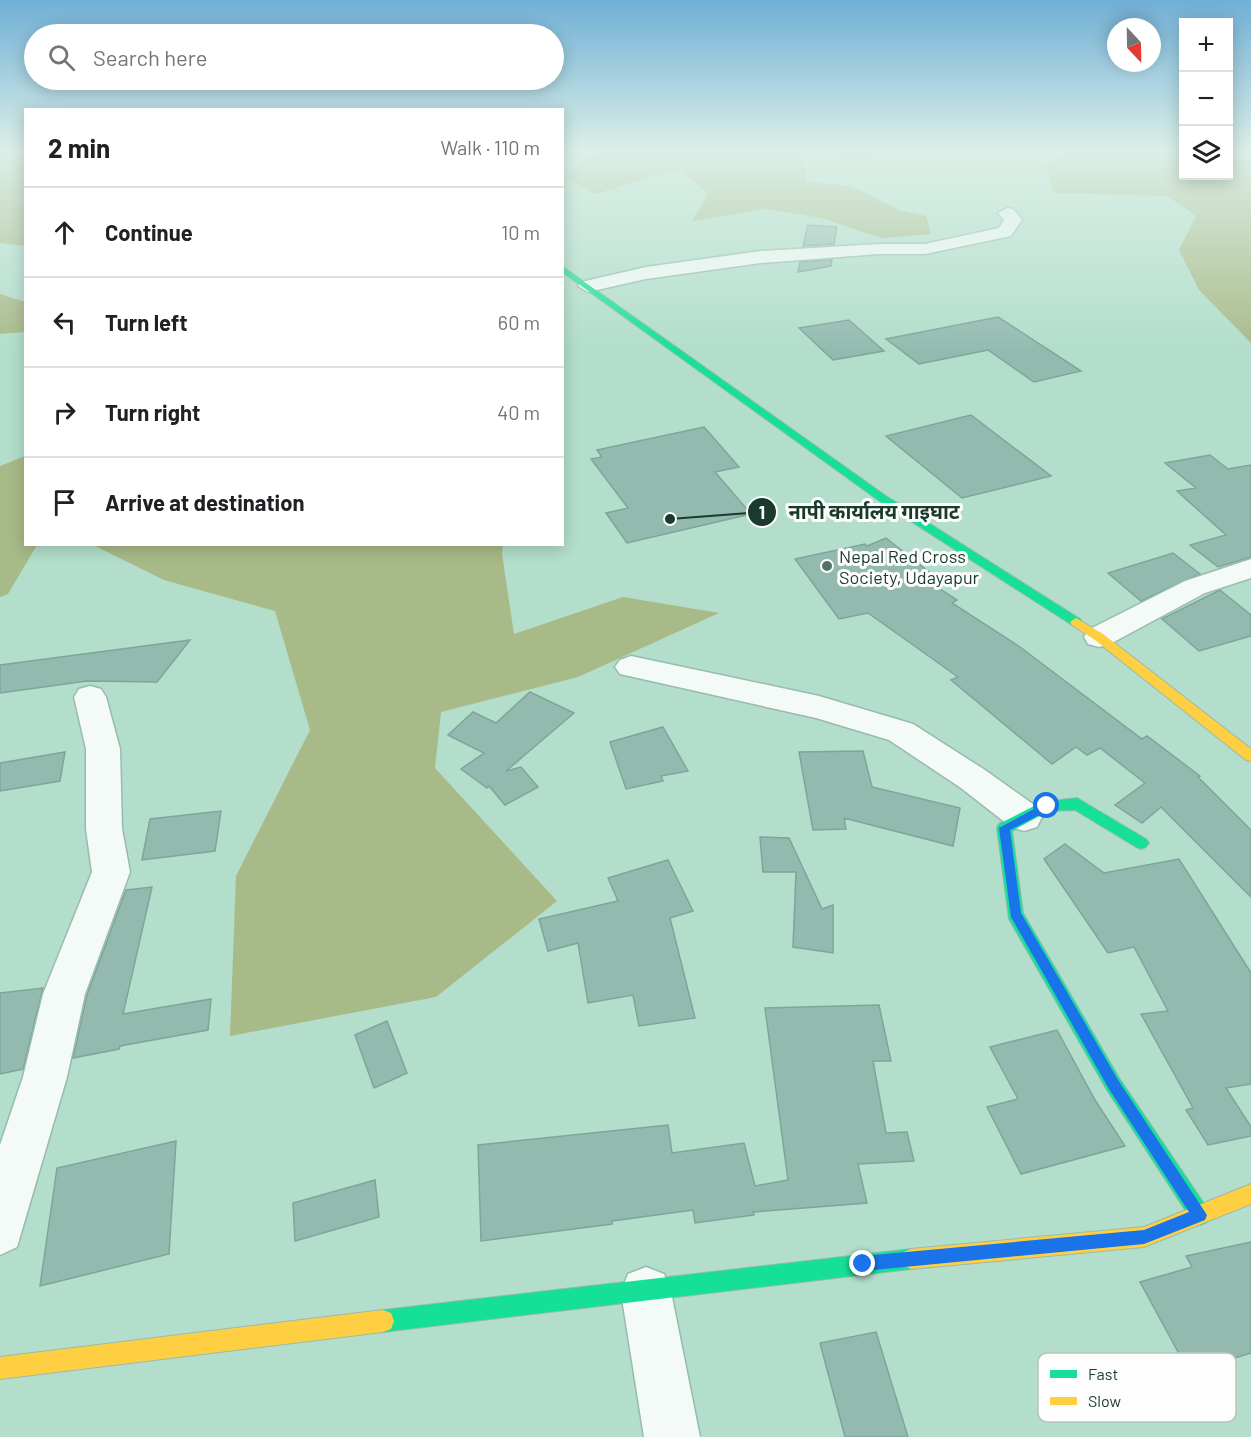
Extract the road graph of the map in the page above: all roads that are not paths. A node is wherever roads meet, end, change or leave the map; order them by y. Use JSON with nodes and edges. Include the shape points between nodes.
{"nodes":[{"id":1,"x":1011,"y":218,"type":"edge"},
{"id":2,"x":564,"y":269,"type":"edge"},
{"id":3,"x":588,"y":286,"type":"junction"},
{"id":4,"x":1251,"y":568,"type":"edge"},
{"id":5,"x":1099,"y":637,"type":"junction"},
{"id":6,"x":631,"y":667,"type":"dead end"},
{"id":7,"x":90,"y":698,"type":"dead end"},
{"id":8,"x":1251,"y":756,"type":"edge"},
{"id":9,"x":1024,"y":817,"type":"junction"},
{"id":10,"x":1141,"y":843,"type":"dead end"},
{"id":11,"x":1251,"y":1194,"type":"edge"},
{"id":12,"x":1200,"y":1215,"type":"junction"},
{"id":13,"x":0,"y":1230,"type":"edge"},
{"id":14,"x":646,"y":1292,"type":"junction"},
{"id":15,"x":0,"y":1368,"type":"edge"},
{"id":16,"x":672,"y":1437,"type":"edge"}],
"edges":[{"from":1,"to":3,"type":"street","via":[[1005,232],[925,249],[761,257],[646,273]]},
{"from":2,"to":3,"type":"main road"},
{"from":3,"to":5,"type":"main road","via":[[882,498]]},
{"from":4,"to":5,"type":"street","via":[[1195,587]]},
{"from":5,"to":8,"type":"main road"},
{"from":6,"to":9,"type":"street","via":[[819,707],[901,732]]},
{"from":7,"to":13,"type":"street","via":[[103,749],[104,830],[111,872],[64,994],[45,1077]]},
{"from":9,"to":10,"type":"main road","via":[[1047,806],[1077,804]]},
{"from":9,"to":12,"type":"main road","via":[[1004,828],[1015,914],[1113,1084]]},
{"from":11,"to":12,"type":"main road"},
{"from":12,"to":14,"type":"main road","via":[[1144,1237],[863,1264]]},
{"from":14,"to":15,"type":"main road","via":[[223,1338]]},
{"from":14,"to":16,"type":"street"}]}
